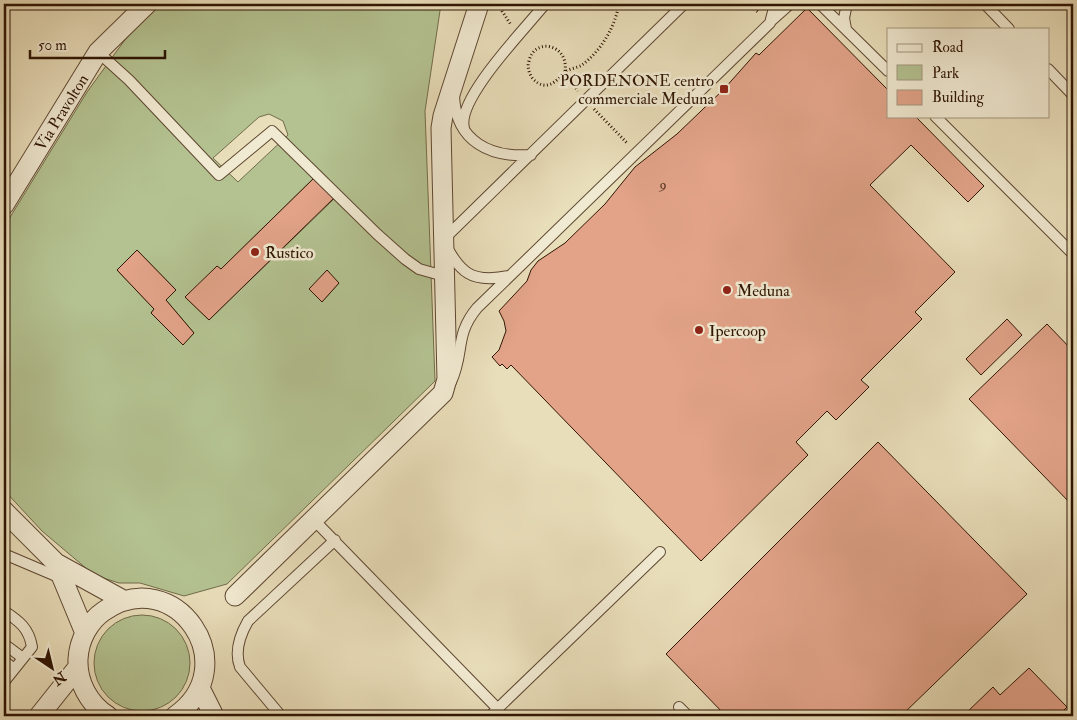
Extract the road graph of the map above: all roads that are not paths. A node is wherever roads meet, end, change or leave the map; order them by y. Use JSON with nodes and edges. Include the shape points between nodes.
{"nodes":[{"id":1,"x":147,"y":4,"type":"edge"},
{"id":2,"x":479,"y":4,"type":"edge"},
{"id":3,"x":545,"y":4,"type":"edge"},
{"id":4,"x":684,"y":4,"type":"edge"},
{"id":5,"x":775,"y":4,"type":"edge"},
{"id":6,"x":790,"y":4,"type":"edge"},
{"id":7,"x":820,"y":4,"type":"edge"},
{"id":8,"x":847,"y":4,"type":"edge"},
{"id":9,"x":985,"y":4,"type":"edge"},
{"id":10,"x":772,"y":20,"type":"junction"},
{"id":11,"x":1008,"y":28,"type":"edge"},
{"id":12,"x":846,"y":29,"type":"junction"},
{"id":13,"x":98,"y":52,"type":"junction"},
{"id":14,"x":887,"y":70,"type":"edge"},
{"id":15,"x":1050,"y":71,"type":"edge"},
{"id":16,"x":454,"y":87,"type":"junction"},
{"id":17,"x":1073,"y":95,"type":"edge"},
{"id":18,"x":936,"y":118,"type":"edge"},
{"id":19,"x":464,"y":128,"type":"junction"},
{"id":20,"x":531,"y":155,"type":"junction"},
{"id":21,"x":4,"y":205,"type":"edge"},
{"id":22,"x":444,"y":240,"type":"junction"},
{"id":23,"x":1073,"y":254,"type":"edge"},
{"id":24,"x":444,"y":276,"type":"junction"},
{"id":25,"x":509,"y":276,"type":"junction"},
{"id":26,"x":442,"y":393,"type":"junction"},
{"id":27,"x":4,"y":511,"type":"edge"},
{"id":28,"x":314,"y":520,"type":"junction"},
{"id":29,"x":335,"y":540,"type":"junction"},
{"id":30,"x":660,"y":552,"type":"dead end"},
{"id":31,"x":4,"y":554,"type":"edge"},
{"id":32,"x":60,"y":571,"type":"junction"},
{"id":33,"x":235,"y":596,"type":"dead end"},
{"id":34,"x":125,"y":601,"type":"junction"},
{"id":35,"x":4,"y":611,"type":"edge"},
{"id":36,"x":85,"y":634,"type":"junction"},
{"id":37,"x":4,"y":644,"type":"edge"},
{"id":38,"x":23,"y":658,"type":"junction"},
{"id":39,"x":4,"y":661,"type":"edge"},
{"id":40,"x":78,"y":667,"type":"junction"},
{"id":41,"x":14,"y":669,"type":"junction"},
{"id":42,"x":4,"y":682,"type":"edge"},
{"id":43,"x":200,"y":688,"type":"junction"},
{"id":44,"x":680,"y":707,"type":"dead end"},
{"id":45,"x":498,"y":709,"type":"junction"},
{"id":46,"x":39,"y":716,"type":"edge"},
{"id":47,"x":103,"y":716,"type":"edge"},
{"id":48,"x":175,"y":716,"type":"edge"},
{"id":49,"x":214,"y":716,"type":"edge"},
{"id":50,"x":281,"y":716,"type":"edge"},
{"id":51,"x":490,"y":716,"type":"edge"},
{"id":52,"x":688,"y":716,"type":"edge"}],
"edges":[{"from":1,"to":13,"type":"street","name":"Via Pravolton"},
{"from":2,"to":16,"type":"street"},
{"from":3,"to":19,"type":"lane","via":[[473,92],[463,114]]},
{"from":4,"to":20,"type":"lane"},
{"from":5,"to":10,"type":"lane"},
{"from":6,"to":10,"type":"lane"},
{"from":7,"to":12,"type":"lane"},
{"from":8,"to":12,"type":"lane"},
{"from":9,"to":11,"type":"lane"},
{"from":10,"to":25,"type":"lane"},
{"from":12,"to":14,"type":"lane"},
{"from":13,"to":21,"type":"street","name":"Via Pravolton"},
{"from":13,"to":24,"type":"lane","via":[[219,175],[272,131],[406,259],[419,269]]},
{"from":15,"to":17,"type":"lane"},
{"from":16,"to":19,"type":"lane","via":[[454,104]]},
{"from":16,"to":22,"type":"street","via":[[441,128]]},
{"from":18,"to":23,"type":"lane"},
{"from":19,"to":20,"type":"lane","via":[[477,144],[491,152],[509,156]]},
{"from":20,"to":22,"type":"lane"},
{"from":22,"to":24,"type":"street"},
{"from":22,"to":25,"type":"lane","via":[[454,261],[465,273],[487,278]]},
{"from":24,"to":26,"type":"street","via":[[447,379]]},
{"from":25,"to":26,"type":"lane","via":[[464,326],[458,365]]},
{"from":26,"to":28,"type":"street"},
{"from":27,"to":32,"type":"street"},
{"from":28,"to":29,"type":"lane"},
{"from":28,"to":33,"type":"street"},
{"from":29,"to":45,"type":"lane"},
{"from":29,"to":50,"type":"lane","via":[[248,621],[241,634],[237,658],[243,672]]},
{"from":30,"to":45,"type":"lane"},
{"from":31,"to":32,"type":"lane"},
{"from":32,"to":34,"type":"street"},
{"from":32,"to":36,"type":"street"},
{"from":34,"to":36,"type":"street","via":[[101,613]]},
{"from":34,"to":43,"type":"street","via":[[156,600],[188,618],[197,629],[204,649]]},
{"from":35,"to":38,"type":"lane","via":[[24,625],[30,635],[32,646]]},
{"from":36,"to":40,"type":"street","via":[[79,650]]},
{"from":37,"to":38,"type":"lane"},
{"from":38,"to":41,"type":"lane"},
{"from":39,"to":41,"type":"lane"},
{"from":40,"to":46,"type":"street"},
{"from":40,"to":47,"type":"street","via":[[87,694]]},
{"from":41,"to":42,"type":"lane"},
{"from":43,"to":48,"type":"street"},
{"from":43,"to":49,"type":"street"},
{"from":44,"to":52,"type":"lane"},
{"from":45,"to":51,"type":"lane"}]}
